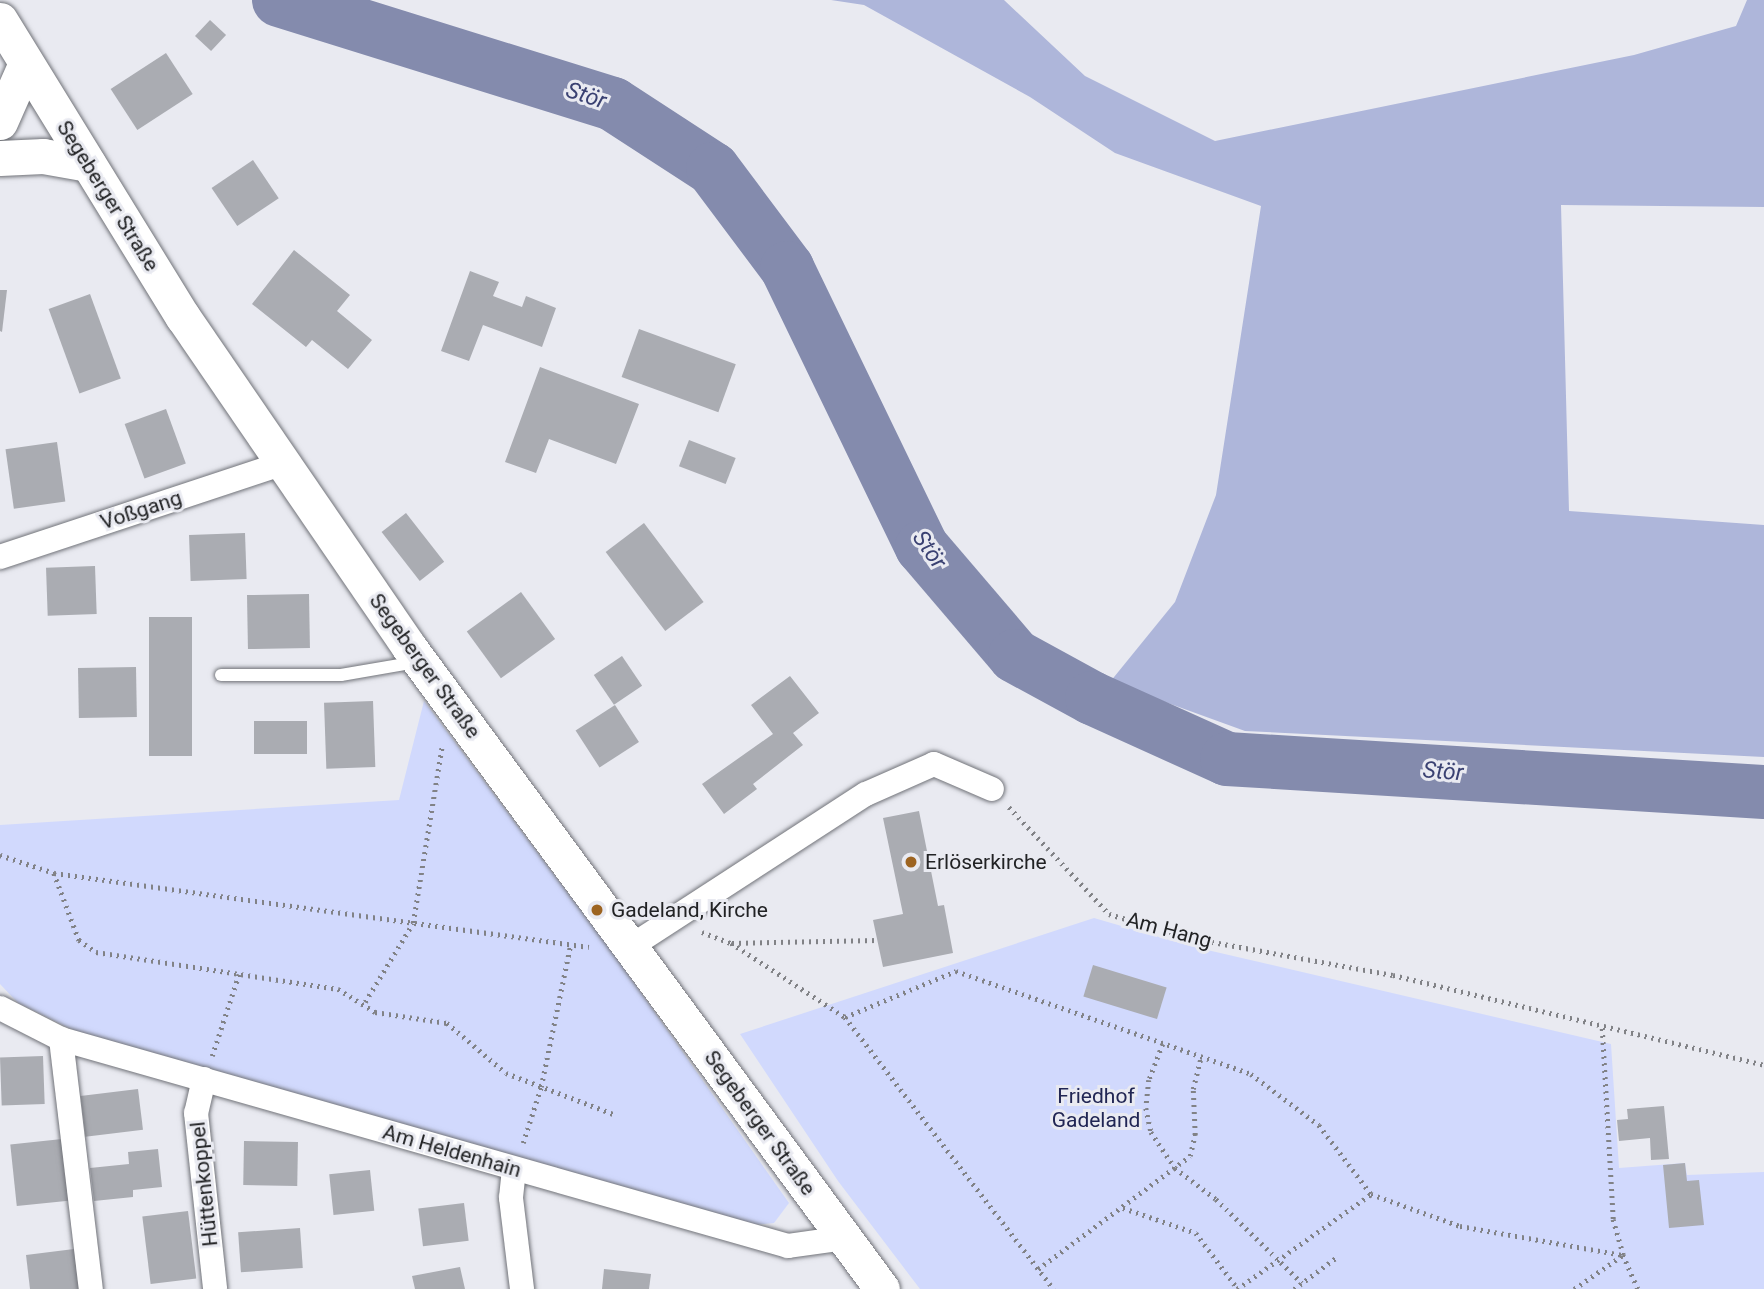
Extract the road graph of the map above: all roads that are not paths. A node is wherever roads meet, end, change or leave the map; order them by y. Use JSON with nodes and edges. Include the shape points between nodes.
{"nodes":[{"id":1,"x":0,"y":20,"type":"edge"},
{"id":2,"x":13,"y":71,"type":"edge"},
{"id":3,"x":0,"y":122,"type":"edge"},
{"id":4,"x":0,"y":158,"type":"edge"},
{"id":5,"x":88,"y":164,"type":"junction"},
{"id":6,"x":282,"y":464,"type":"junction"},
{"id":7,"x":0,"y":557,"type":"edge"},
{"id":8,"x":420,"y":661,"type":"junction"},
{"id":9,"x":221,"y":675,"type":"dead end"},
{"id":10,"x":992,"y":789,"type":"road end"},
{"id":11,"x":630,"y":947,"type":"junction"},
{"id":12,"x":0,"y":1008,"type":"edge"},
{"id":13,"x":61,"y":1039,"type":"junction"},
{"id":14,"x":204,"y":1079,"type":"junction"},
{"id":15,"x":514,"y":1169,"type":"junction"},
{"id":16,"x":845,"y":1238,"type":"junction"},
{"id":17,"x":91,"y":1289,"type":"edge"},
{"id":18,"x":215,"y":1289,"type":"edge"},
{"id":19,"x":522,"y":1289,"type":"edge"},
{"id":20,"x":882,"y":1289,"type":"edge"}],
"edges":[{"from":1,"to":2,"type":"main road","name":"Segeberger Straße"},
{"from":2,"to":3,"type":"main road"},
{"from":2,"to":5,"type":"main road","name":"Segeberger Straße"},
{"from":4,"to":5,"type":"main road","via":[[43,156]]},
{"from":5,"to":6,"type":"main road","name":"Segeberger Straße"},
{"from":6,"to":7,"type":"street","name":"Voßgang"},
{"from":6,"to":8,"type":"main road","name":"Segeberger Straße"},
{"from":8,"to":9,"type":"lane","via":[[341,675]]},
{"from":8,"to":11,"type":"main road","name":"Segeberger Straße"},
{"from":10,"to":11,"type":"street","via":[[934,764],[866,794]]},
{"from":11,"to":16,"type":"main road","name":"Segeberger Straße"},
{"from":12,"to":13,"type":"street","name":"Am Heldenhain"},
{"from":13,"to":14,"type":"street","name":"Am Heldenhain"},
{"from":13,"to":17,"type":"street"},
{"from":14,"to":15,"type":"street","name":"Am Heldenhain"},
{"from":14,"to":18,"type":"street","name":"Hüttenkoppel","via":[[197,1113]]},
{"from":15,"to":16,"type":"street","name":"Am Heldenhain","via":[[788,1246]]},
{"from":15,"to":19,"type":"street","via":[[511,1198]]},
{"from":16,"to":20,"type":"main road","name":"Segeberger Straße"}]}
